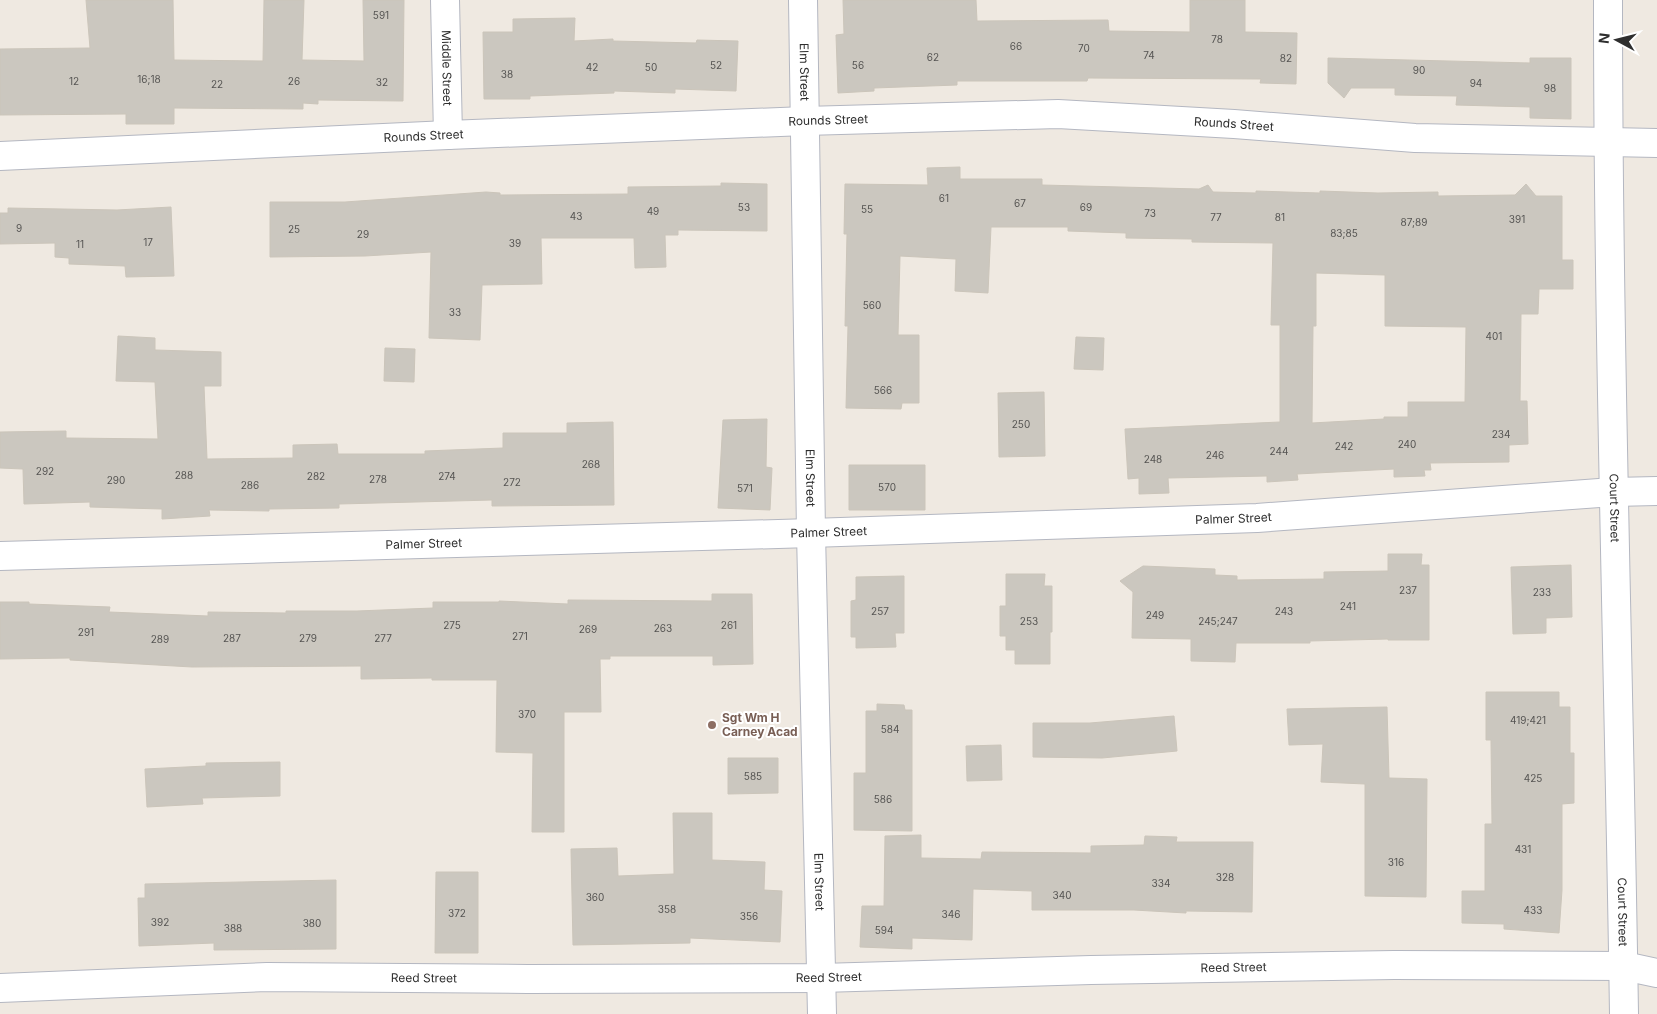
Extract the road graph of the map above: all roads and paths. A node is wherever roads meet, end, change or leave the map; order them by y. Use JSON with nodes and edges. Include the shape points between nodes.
{"nodes":[{"id":1,"x":444,"y":0,"type":"edge"},
{"id":2,"x":803,"y":0,"type":"edge"},
{"id":3,"x":1608,"y":0,"type":"edge"},
{"id":4,"x":805,"y":121,"type":"junction"},
{"id":5,"x":448,"y":134,"type":"junction"},
{"id":6,"x":1608,"y":143,"type":"junction"},
{"id":7,"x":1657,"y":144,"type":"edge"},
{"id":8,"x":0,"y":156,"type":"edge"},
{"id":9,"x":1657,"y":491,"type":"edge"},
{"id":10,"x":1613,"y":492,"type":"junction"},
{"id":11,"x":811,"y":533,"type":"junction"},
{"id":12,"x":0,"y":556,"type":"edge"},
{"id":13,"x":1624,"y":966,"type":"junction"},
{"id":14,"x":1657,"y":974,"type":"edge"},
{"id":15,"x":821,"y":978,"type":"junction"},
{"id":16,"x":0,"y":988,"type":"edge"},
{"id":17,"x":822,"y":1014,"type":"edge"},
{"id":18,"x":1624,"y":1014,"type":"edge"}],
"edges":[{"from":1,"to":5,"type":"street","name":"Middle Street"},
{"from":2,"to":4,"type":"street","name":"Elm Street"},
{"from":3,"to":6,"type":"street","name":"Court Street"},
{"from":4,"to":5,"type":"street","name":"Rounds Street"},
{"from":4,"to":6,"type":"street","name":"Rounds Street","via":[[1058,114],[1416,138]]},
{"from":4,"to":11,"type":"street","name":"Elm Street"},
{"from":5,"to":8,"type":"street","name":"Rounds Street"},
{"from":6,"to":7,"type":"street","name":"Rounds Street"},
{"from":6,"to":10,"type":"street","name":"Court Street"},
{"from":9,"to":10,"type":"street","name":"Palmer Street"},
{"from":10,"to":11,"type":"street","name":"Palmer Street","via":[[1258,518]]},
{"from":10,"to":13,"type":"street","name":"Court Street"},
{"from":11,"to":12,"type":"street","name":"Palmer Street"},
{"from":11,"to":15,"type":"street","name":"Elm Street"},
{"from":13,"to":14,"type":"street","name":"Reed Street"},
{"from":13,"to":15,"type":"street","name":"Reed Street","via":[[1384,965]]},
{"from":13,"to":18,"type":"street","name":"Court Street"},
{"from":15,"to":16,"type":"street","name":"Reed Street","via":[[268,977]]},
{"from":15,"to":17,"type":"street","name":"Elm Street"}]}
